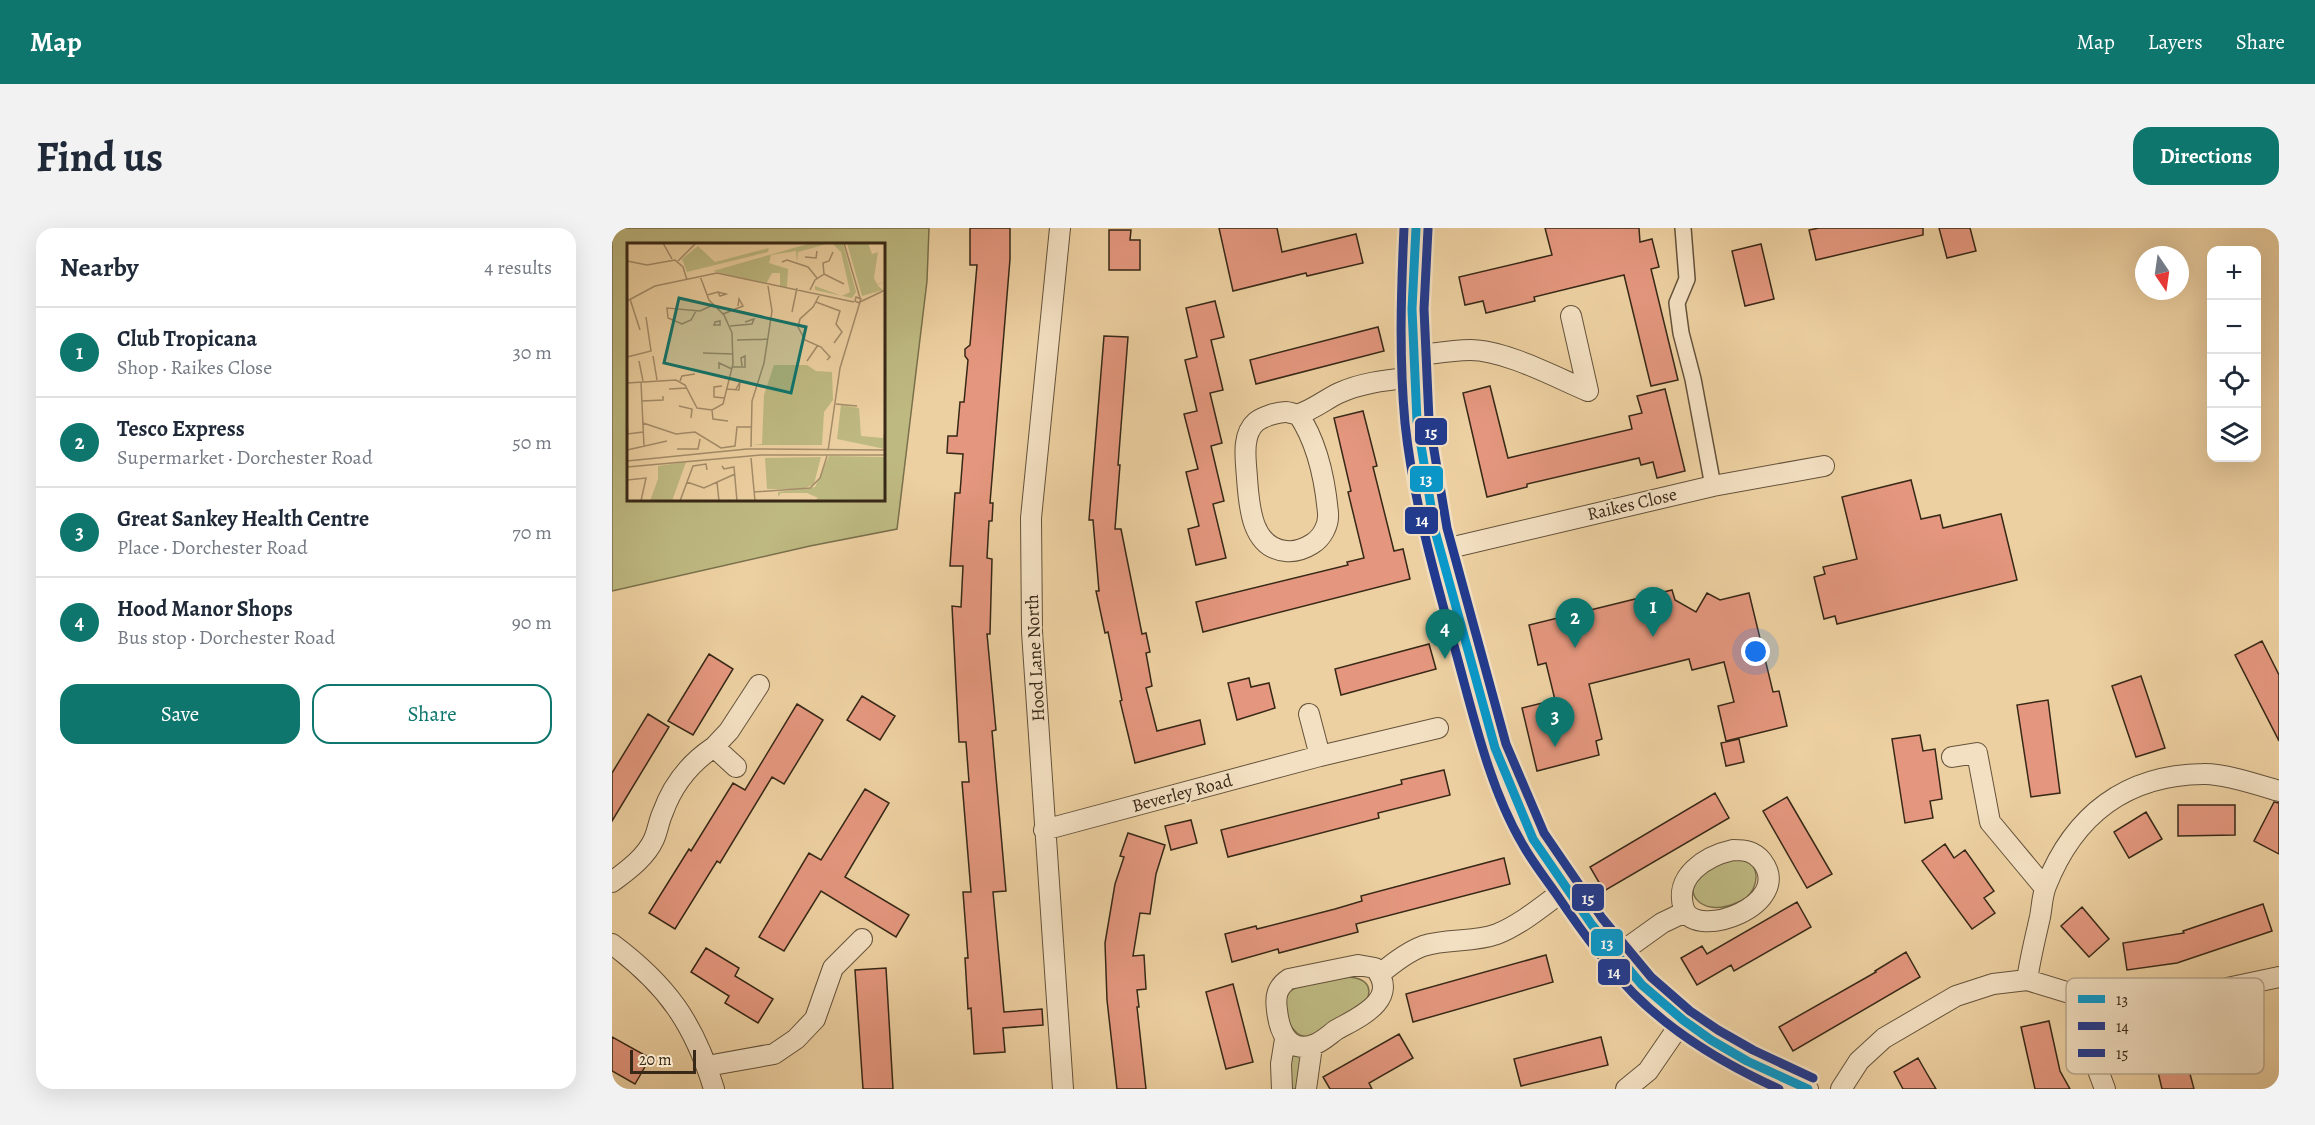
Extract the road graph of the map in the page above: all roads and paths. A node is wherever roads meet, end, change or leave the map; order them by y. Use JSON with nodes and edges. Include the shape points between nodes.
{"nodes":[{"id":1,"x":1060,"y":228,"type":"edge"},
{"id":2,"x":1416,"y":228,"type":"edge"},
{"id":3,"x":1683,"y":228,"type":"edge"},
{"id":4,"x":1571,"y":316,"type":"dead end"},
{"id":5,"x":1414,"y":356,"type":"junction"},
{"id":6,"x":1415,"y":377,"type":"junction"},
{"id":7,"x":1298,"y":414,"type":"junction"},
{"id":8,"x":1824,"y":466,"type":"dead end"},
{"id":9,"x":1713,"y":486,"type":"junction"},
{"id":10,"x":1441,"y":550,"type":"junction"},
{"id":11,"x":759,"y":685,"type":"dead end"},
{"id":12,"x":1309,"y":714,"type":"dead end"},
{"id":13,"x":1438,"y":728,"type":"dead end"},
{"id":14,"x":714,"y":747,"type":"junction"},
{"id":15,"x":1320,"y":756,"type":"junction"},
{"id":16,"x":1953,"y":757,"type":"dead end"},
{"id":17,"x":736,"y":767,"type":"dead end"},
{"id":18,"x":2279,"y":791,"type":"edge"},
{"id":19,"x":1044,"y":830,"type":"junction"},
{"id":20,"x":612,"y":882,"type":"edge"},
{"id":21,"x":1567,"y":888,"type":"junction"},
{"id":22,"x":2045,"y":888,"type":"junction"},
{"id":23,"x":1685,"y":912,"type":"junction"},
{"id":24,"x":862,"y":939,"type":"dead end"},
{"id":25,"x":612,"y":944,"type":"edge"},
{"id":26,"x":1616,"y":956,"type":"junction"},
{"id":27,"x":1380,"y":974,"type":"junction"},
{"id":28,"x":2279,"y":977,"type":"edge"},
{"id":29,"x":2264,"y":980,"type":"edge"},
{"id":30,"x":2026,"y":981,"type":"junction"},
{"id":31,"x":2066,"y":992,"type":"edge"},
{"id":32,"x":1683,"y":1020,"type":"junction"},
{"id":33,"x":1285,"y":1039,"type":"junction"},
{"id":34,"x":1312,"y":1046,"type":"junction"},
{"id":35,"x":707,"y":1066,"type":"junction"},
{"id":36,"x":2099,"y":1074,"type":"edge"},
{"id":37,"x":714,"y":1089,"type":"edge"},
{"id":38,"x":1063,"y":1089,"type":"edge"},
{"id":39,"x":1282,"y":1089,"type":"edge"},
{"id":40,"x":1306,"y":1089,"type":"edge"},
{"id":41,"x":1626,"y":1089,"type":"edge"},
{"id":42,"x":1808,"y":1089,"type":"edge"},
{"id":43,"x":1841,"y":1089,"type":"edge"},
{"id":44,"x":2105,"y":1089,"type":"edge"}],
"edges":[{"from":1,"to":19,"type":"street","name":"Hood Lane North","via":[[1031,518],[1032,632]]},
{"from":2,"to":5,"type":"street"},
{"from":3,"to":9,"type":"street","via":[[1687,279],[1677,303]]},
{"from":4,"to":5,"type":"street","via":[[1588,391],[1514,359],[1479,351]]},
{"from":5,"to":6,"type":"street"},
{"from":6,"to":7,"type":"street","via":[[1366,383]]},
{"from":6,"to":10,"type":"street","via":[[1422,456]]},
{"from":7,"to":7,"type":"street","via":[[1325,484],[1328,518],[1320,537],[1312,544],[1282,551],[1267,544],[1253,523],[1245,456],[1247,435],[1256,422],[1274,414]]},
{"from":8,"to":9,"type":"street","name":"Raikes Close"},
{"from":9,"to":10,"type":"street","name":"Raikes Close"},
{"from":10,"to":21,"type":"street","via":[[1502,769],[1533,839]]},
{"from":11,"to":14,"type":"street"},
{"from":12,"to":15,"type":"street"},
{"from":13,"to":15,"type":"street","name":"Beverley Road"},
{"from":14,"to":17,"type":"street"},
{"from":14,"to":20,"type":"street","via":[[676,783],[654,839],[636,863]]},
{"from":15,"to":19,"type":"street","name":"Beverley Road"},
{"from":16,"to":22,"type":"street","via":[[1977,753],[1990,822]]},
{"from":18,"to":22,"type":"street","via":[[2205,773],[2145,782],[2098,808],[2085,820],[2059,858]]},
{"from":19,"to":38,"type":"street","name":"Hood Lane North"},
{"from":21,"to":26,"type":"street"},
{"from":21,"to":27,"type":"street","via":[[1498,934],[1424,946]]},
{"from":22,"to":30,"type":"street"},
{"from":23,"to":23,"type":"street","via":[[1693,918],[1715,921],[1753,906],[1766,889],[1764,864],[1758,856],[1743,850],[1709,858],[1686,879],[1682,896]]},
{"from":23,"to":26,"type":"street","via":[[1662,923]]},
{"from":24,"to":35,"type":"street","via":[[833,968],[814,1018],[796,1039],[774,1054]]},
{"from":25,"to":35,"type":"street","via":[[641,965],[666,992]]},
{"from":26,"to":32,"type":"street","via":[[1642,986]]},
{"from":27,"to":33,"type":"street","via":[[1368,965],[1358,965],[1289,979],[1279,987],[1275,1002]]},
{"from":27,"to":34,"type":"street","via":[[1380,995],[1370,1012]]},
{"from":28,"to":29,"type":"street"},
{"from":30,"to":31,"type":"street"},
{"from":30,"to":43,"type":"street","via":[[2004,982],[1956,996],[1907,1023],[1859,1061]]},
{"from":32,"to":41,"type":"street","via":[[1648,1071]]},
{"from":32,"to":42,"type":"street","via":[[1747,1061]]},
{"from":33,"to":34,"type":"street"},
{"from":33,"to":39,"type":"street"},
{"from":34,"to":40,"type":"street"},
{"from":35,"to":37,"type":"street"},
{"from":36,"to":44,"type":"street"}]}
